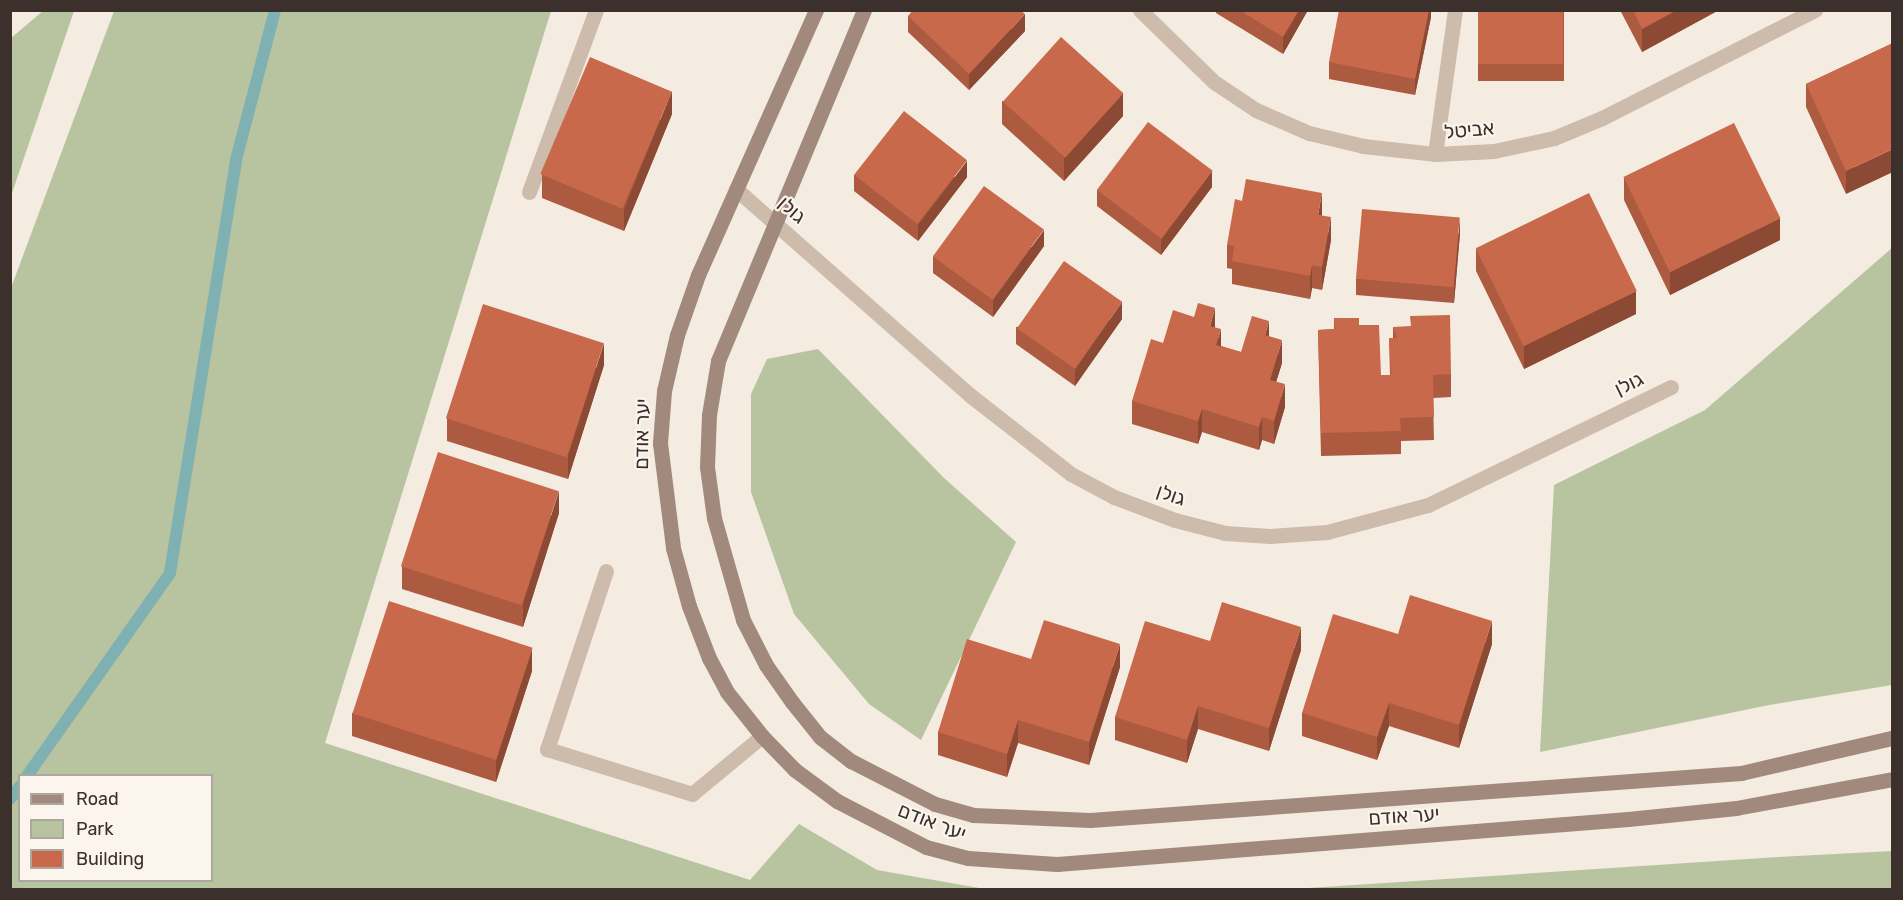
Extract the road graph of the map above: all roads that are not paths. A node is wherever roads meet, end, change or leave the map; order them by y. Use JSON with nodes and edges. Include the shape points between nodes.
{"nodes":[{"id":1,"x":596,"y":10,"type":"edge"},
{"id":2,"x":816,"y":10,"type":"edge"},
{"id":3,"x":864,"y":10,"type":"edge"},
{"id":4,"x":1140,"y":10,"type":"edge"},
{"id":5,"x":1455,"y":10,"type":"edge"},
{"id":6,"x":1815,"y":10,"type":"edge"},
{"id":7,"x":1435,"y":154,"type":"junction"},
{"id":8,"x":736,"y":189,"type":"junction"},
{"id":9,"x":529,"y":192,"type":"dead end"},
{"id":10,"x":773,"y":221,"type":"junction"},
{"id":11,"x":1671,"y":387,"type":"dead end"},
{"id":12,"x":606,"y":571,"type":"dead end"},
{"id":13,"x":762,"y":736,"type":"junction"},
{"id":14,"x":1893,"y":738,"type":"edge"},
{"id":15,"x":1893,"y":779,"type":"edge"}],
"edges":[{"from":1,"to":9,"type":"street"},
{"from":2,"to":8,"type":"street","name":"יער אודם"},
{"from":3,"to":10,"type":"street","name":"יער אודם"},
{"from":4,"to":7,"type":"street","name":"אביטל","via":[[1214,82],[1256,110],[1310,133],[1363,146]]},
{"from":5,"to":7,"type":"street"},
{"from":6,"to":7,"type":"street","name":"אביטל","via":[[1602,118],[1554,138],[1494,151]]},
{"from":8,"to":10,"type":"street","name":"גולן"},
{"from":8,"to":13,"type":"street","name":"יער אודם","via":[[677,335],[664,391],[660,443],[673,548],[689,606],[728,692]]},
{"from":10,"to":11,"type":"street","name":"גולן","via":[[971,396],[1071,474],[1134,505],[1224,533],[1270,536],[1327,532],[1428,505]]},
{"from":10,"to":14,"type":"street","name":"יער אודם","via":[[718,362],[709,415],[707,467],[714,518],[743,620],[765,665],[820,737],[894,786],[973,815],[1090,820],[1741,773]]},
{"from":12,"to":13,"type":"street","via":[[547,748],[692,794]]},
{"from":13,"to":15,"type":"street","name":"יער אודם","via":[[795,770],[884,828],[926,847],[1014,864],[1628,819],[1736,808]]}]}
